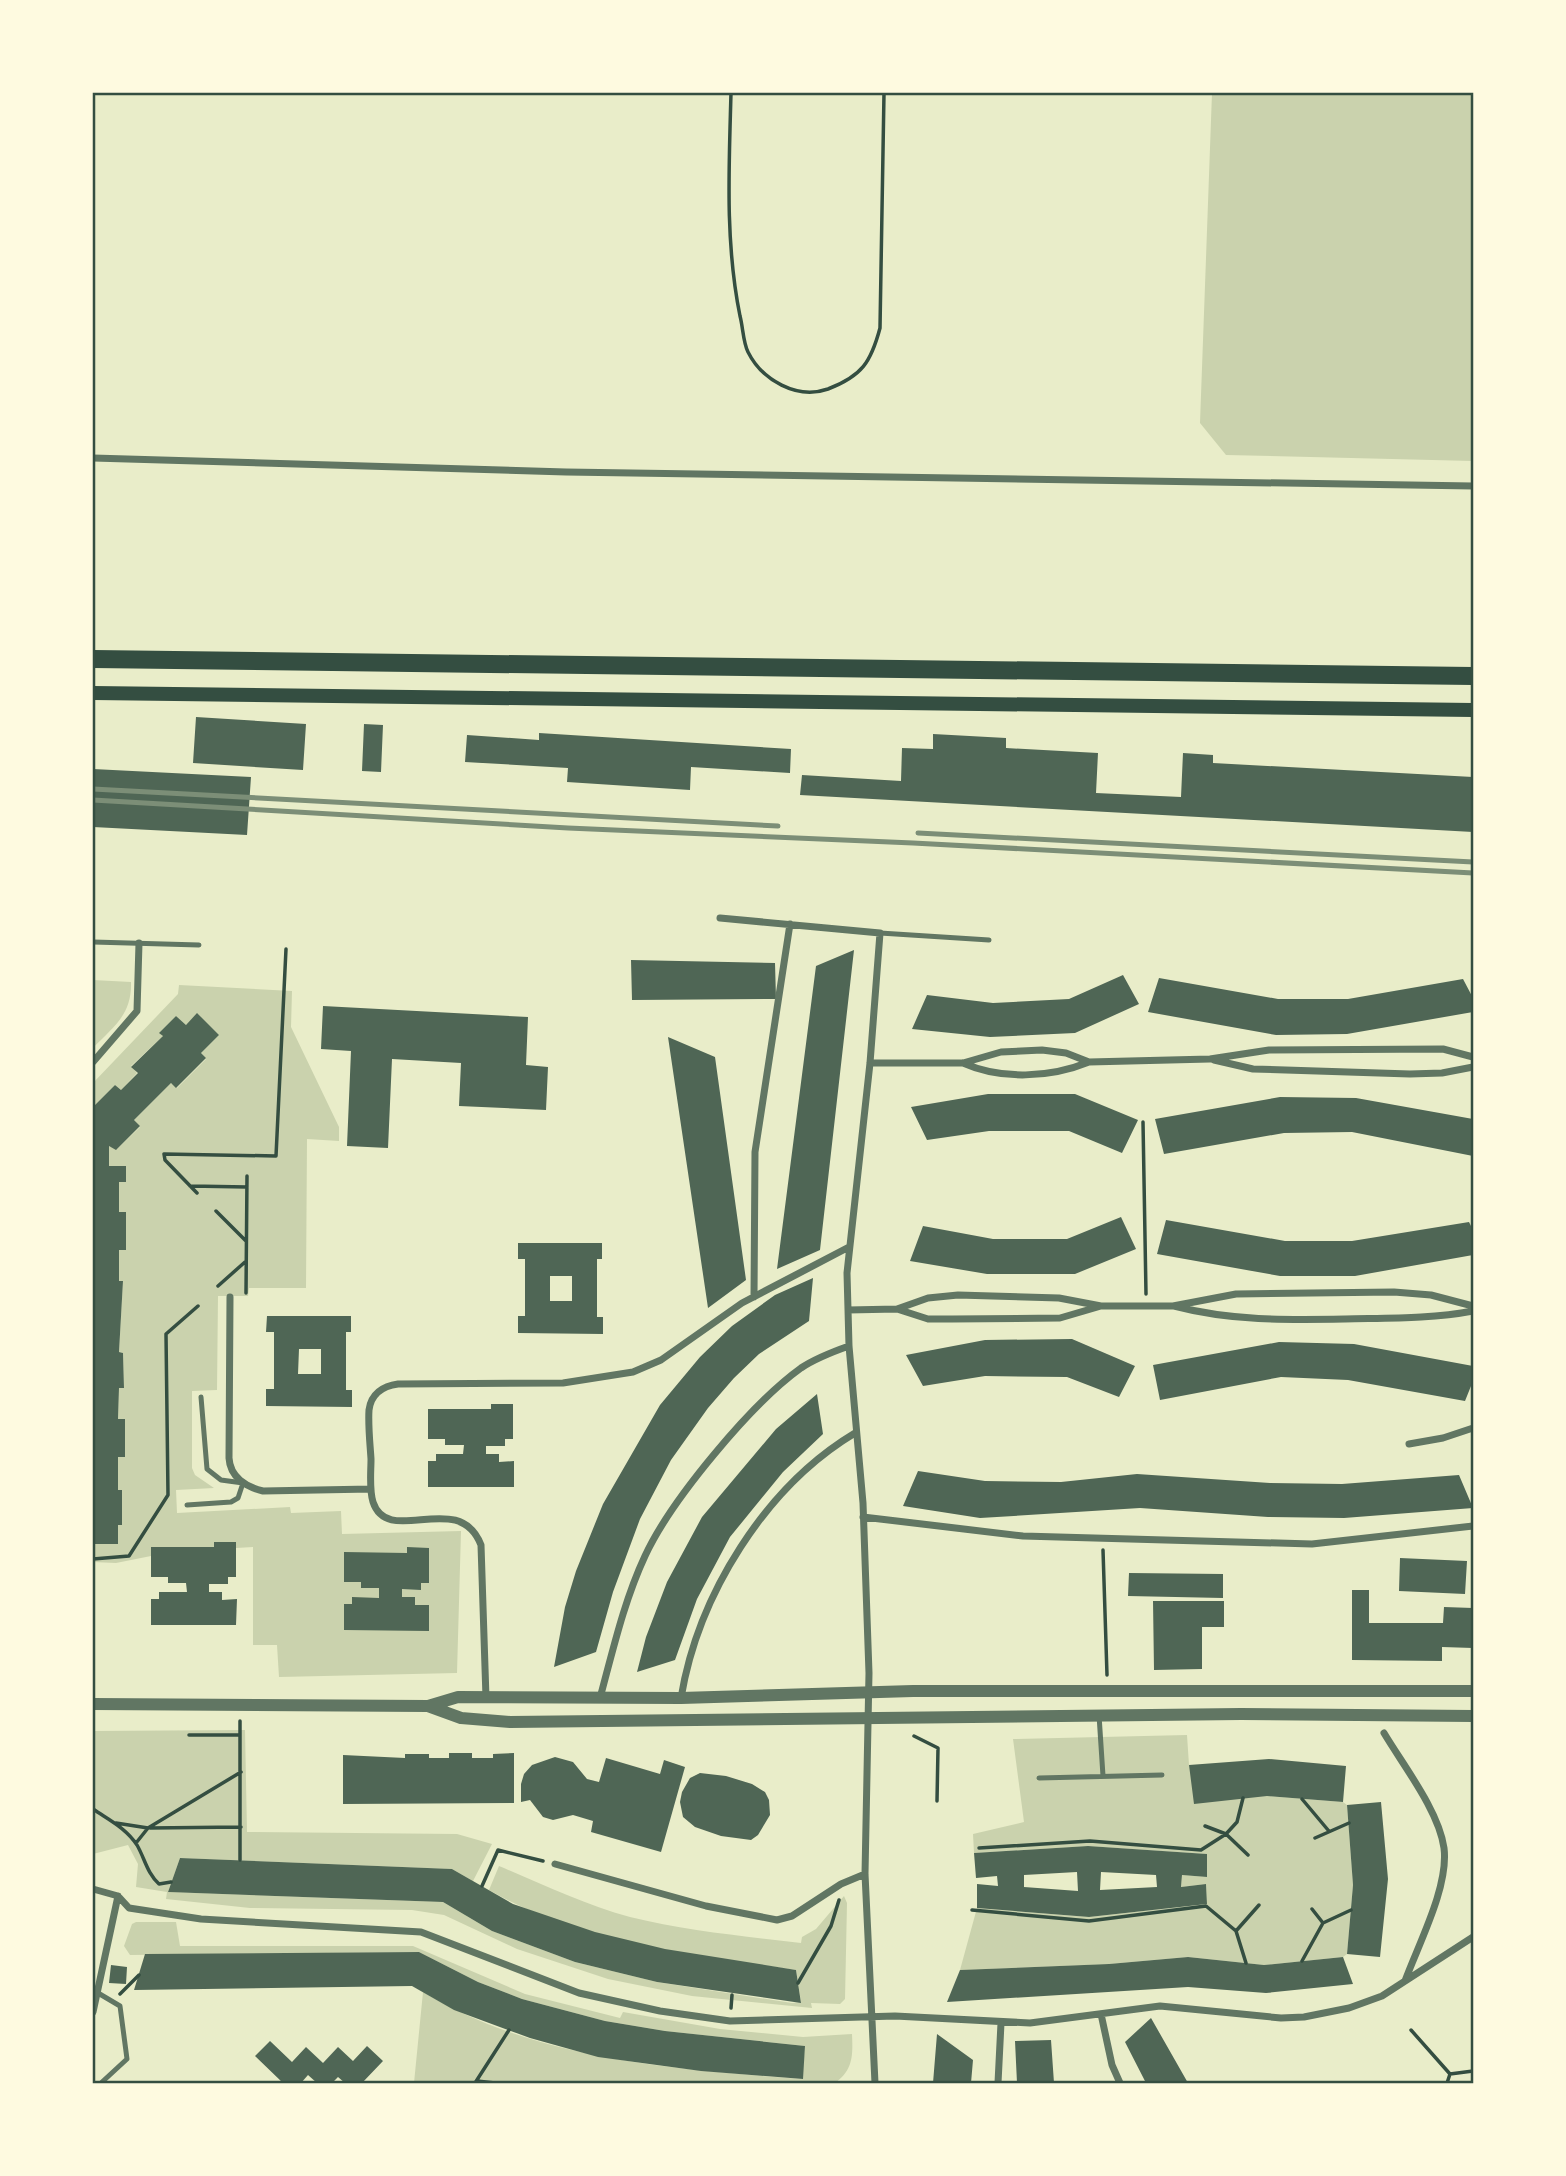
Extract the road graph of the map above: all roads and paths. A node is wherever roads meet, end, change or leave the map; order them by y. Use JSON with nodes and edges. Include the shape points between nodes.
{"nodes":[{"id":1,"x":731,"y":93,"type":"edge"},
{"id":2,"x":884,"y":93,"type":"edge"},
{"id":3,"x":93,"y":458,"type":"edge"},
{"id":4,"x":1473,"y":486,"type":"edge"},
{"id":5,"x":93,"y":659,"type":"edge"},
{"id":6,"x":1473,"y":676,"type":"edge"},
{"id":7,"x":93,"y":693,"type":"edge"},
{"id":8,"x":1473,"y":710,"type":"edge"},
{"id":9,"x":720,"y":918,"type":"dead end"},
{"id":10,"x":790,"y":924,"type":"junction"},
{"id":11,"x":880,"y":933,"type":"junction"},
{"id":12,"x":989,"y":940,"type":"dead end"},
{"id":13,"x":93,"y":942,"type":"edge"},
{"id":14,"x":139,"y":943,"type":"junction"},
{"id":15,"x":199,"y":945,"type":"dead end"},
{"id":16,"x":286,"y":949,"type":"dead end"},
{"id":17,"x":1473,"y":1056,"type":"edge"},
{"id":18,"x":1210,"y":1059,"type":"junction"},
{"id":19,"x":93,"y":1062,"type":"edge"},
{"id":20,"x":1089,"y":1062,"type":"junction"},
{"id":21,"x":870,"y":1063,"type":"junction"},
{"id":22,"x":962,"y":1063,"type":"junction"},
{"id":23,"x":1473,"y":1067,"type":"edge"},
{"id":24,"x":1143,"y":1122,"type":"dead end"},
{"id":25,"x":247,"y":1176,"type":"dead end"},
{"id":26,"x":190,"y":1186,"type":"junction"},
{"id":27,"x":247,"y":1187,"type":"junction"},
{"id":28,"x":197,"y":1193,"type":"dead end"},
{"id":29,"x":216,"y":1211,"type":"dead end"},
{"id":30,"x":246,"y":1241,"type":"junction"},
{"id":31,"x":849,"y":1247,"type":"junction"},
{"id":32,"x":246,"y":1261,"type":"junction"},
{"id":33,"x":218,"y":1286,"type":"dead end"},
{"id":34,"x":246,"y":1293,"type":"dead end"},
{"id":35,"x":230,"y":1297,"type":"dead end"},
{"id":36,"x":754,"y":1297,"type":"junction"},
{"id":37,"x":198,"y":1306,"type":"dead end"},
{"id":38,"x":1101,"y":1306,"type":"junction"},
{"id":39,"x":1146,"y":1306,"type":"junction"},
{"id":40,"x":1173,"y":1306,"type":"junction"},
{"id":41,"x":1473,"y":1308,"type":"edge"},
{"id":42,"x":897,"y":1309,"type":"junction"},
{"id":43,"x":848,"y":1310,"type":"junction"},
{"id":44,"x":849,"y":1346,"type":"junction"},
{"id":45,"x":201,"y":1397,"type":"dead end"},
{"id":46,"x":1473,"y":1428,"type":"edge"},
{"id":47,"x":855,"y":1433,"type":"junction"},
{"id":48,"x":1409,"y":1444,"type":"dead end"},
{"id":49,"x":243,"y":1483,"type":"junction"},
{"id":50,"x":371,"y":1489,"type":"junction"},
{"id":51,"x":187,"y":1505,"type":"dead end"},
{"id":52,"x":863,"y":1517,"type":"junction"},
{"id":53,"x":1473,"y":1526,"type":"edge"},
{"id":54,"x":1103,"y":1537,"type":"junction"},
{"id":55,"x":93,"y":1559,"type":"edge"},
{"id":56,"x":1107,"y":1677,"type":"dead end"},
{"id":57,"x":1473,"y":1690,"type":"edge"},
{"id":58,"x":869,"y":1692,"type":"junction"},
{"id":59,"x":681,"y":1698,"type":"junction"},
{"id":60,"x":486,"y":1699,"type":"junction"},
{"id":61,"x":600,"y":1699,"type":"junction"},
{"id":62,"x":93,"y":1704,"type":"edge"},
{"id":63,"x":239,"y":1705,"type":"junction"},
{"id":64,"x":428,"y":1706,"type":"junction"},
{"id":65,"x":870,"y":1716,"type":"junction"},
{"id":66,"x":1098,"y":1716,"type":"junction"},
{"id":67,"x":1473,"y":1716,"type":"edge"},
{"id":68,"x":1384,"y":1733,"type":"dead end"},
{"id":69,"x":189,"y":1735,"type":"dead end"},
{"id":70,"x":240,"y":1735,"type":"junction"},
{"id":71,"x":914,"y":1736,"type":"dead end"},
{"id":72,"x":240,"y":1772,"type":"junction"},
{"id":73,"x":1161,"y":1775,"type":"dead end"},
{"id":74,"x":1103,"y":1776,"type":"junction"},
{"id":75,"x":1039,"y":1778,"type":"dead end"},
{"id":76,"x":1243,"y":1798,"type":"dead end"},
{"id":77,"x":1302,"y":1799,"type":"dead end"},
{"id":78,"x":937,"y":1801,"type":"dead end"},
{"id":79,"x":93,"y":1810,"type":"edge"},
{"id":80,"x":114,"y":1823,"type":"junction"},
{"id":81,"x":1349,"y":1823,"type":"dead end"},
{"id":82,"x":1205,"y":1826,"type":"dead end"},
{"id":83,"x":241,"y":1827,"type":"junction"},
{"id":84,"x":148,"y":1828,"type":"junction"},
{"id":85,"x":1328,"y":1830,"type":"junction"},
{"id":86,"x":1226,"y":1834,"type":"junction"},
{"id":87,"x":1315,"y":1838,"type":"dead end"},
{"id":88,"x":136,"y":1844,"type":"junction"},
{"id":89,"x":979,"y":1848,"type":"dead end"},
{"id":90,"x":1248,"y":1855,"type":"dead end"},
{"id":91,"x":240,"y":1860,"type":"dead end"},
{"id":92,"x":555,"y":1864,"type":"joint"},
{"id":93,"x":865,"y":1874,"type":"junction"},
{"id":94,"x":171,"y":1882,"type":"dead end"},
{"id":95,"x":841,"y":1884,"type":"junction"},
{"id":96,"x":482,"y":1886,"type":"dead end"},
{"id":97,"x":93,"y":1889,"type":"edge"},
{"id":98,"x":118,"y":1896,"type":"junction"},
{"id":99,"x":1259,"y":1905,"type":"dead end"},
{"id":100,"x":1312,"y":1909,"type":"dead end"},
{"id":101,"x":972,"y":1910,"type":"dead end"},
{"id":102,"x":1351,"y":1910,"type":"dead end"},
{"id":103,"x":1323,"y":1923,"type":"junction"},
{"id":104,"x":1236,"y":1931,"type":"junction"},
{"id":105,"x":1473,"y":1937,"type":"edge"},
{"id":106,"x":1302,"y":1961,"type":"dead end"},
{"id":107,"x":1246,"y":1963,"type":"dead end"},
{"id":108,"x":139,"y":1975,"type":"dead end"},
{"id":109,"x":1404,"y":1982,"type":"junction"},
{"id":110,"x":798,"y":1983,"type":"dead end"},
{"id":111,"x":97,"y":1993,"type":"junction"},
{"id":112,"x":114,"y":2001,"type":"junction"},
{"id":113,"x":93,"y":2012,"type":"edge"},
{"id":114,"x":1101,"y":2014,"type":"junction"},
{"id":115,"x":872,"y":2015,"type":"junction"},
{"id":116,"x":1001,"y":2023,"type":"junction"},
{"id":117,"x":1411,"y":2030,"type":"dead end"},
{"id":118,"x":509,"y":2031,"type":"dead end"},
{"id":119,"x":1473,"y":2071,"type":"edge"},
{"id":120,"x":1450,"y":2074,"type":"junction"},
{"id":121,"x":476,"y":2082,"type":"edge"},
{"id":122,"x":101,"y":2083,"type":"edge"},
{"id":123,"x":495,"y":2083,"type":"edge"},
{"id":124,"x":875,"y":2083,"type":"edge"},
{"id":125,"x":998,"y":2083,"type":"edge"},
{"id":126,"x":1120,"y":2083,"type":"edge"},
{"id":127,"x":1447,"y":2083,"type":"edge"}],
"edges":[{"from":1,"to":2,"type":"path","via":[[728,227],[745,340],[766,376],[794,391],[826,390],[856,375],[873,357],[880,328]]},
{"from":3,"to":4,"type":"street","via":[[552,471]]},
{"from":5,"to":6,"type":"main road"},
{"from":7,"to":8,"type":"main road"},
{"from":9,"to":10,"type":"street"},
{"from":10,"to":11,"type":"street"},
{"from":10,"to":36,"type":"street","via":[[755,1152]]},
{"from":11,"to":12,"type":"lane"},
{"from":11,"to":21,"type":"street"},
{"from":13,"to":14,"type":"lane"},
{"from":14,"to":15,"type":"lane"},
{"from":14,"to":19,"type":"street","via":[[137,1011]]},
{"from":16,"to":26,"type":"path","via":[[276,1156],[163,1154]]},
{"from":17,"to":18,"type":"street","via":[[1443,1049],[1269,1050]]},
{"from":18,"to":20,"type":"street"},
{"from":18,"to":23,"type":"street","via":[[1272,1070],[1423,1074]]},
{"from":20,"to":22,"type":"street","via":[[1049,1073],[1007,1074]]},
{"from":20,"to":22,"type":"street","via":[[1042,1050],[1002,1052]]},
{"from":21,"to":22,"type":"street"},
{"from":21,"to":31,"type":"street"},
{"from":24,"to":39,"type":"path"},
{"from":25,"to":27,"type":"path"},
{"from":26,"to":27,"type":"path"},
{"from":26,"to":28,"type":"path"},
{"from":27,"to":30,"type":"path"},
{"from":29,"to":30,"type":"path"},
{"from":30,"to":32,"type":"path"},
{"from":31,"to":36,"type":"street"},
{"from":31,"to":43,"type":"street"},
{"from":32,"to":33,"type":"path"},
{"from":32,"to":34,"type":"path"},
{"from":35,"to":49,"type":"street","via":[[229,1458],[232,1471]]},
{"from":36,"to":50,"type":"street","via":[[661,1360],[625,1374],[563,1383],[398,1384],[381,1389],[369,1410]]},
{"from":37,"to":55,"type":"path","via":[[166,1334],[168,1495],[129,1556]]},
{"from":38,"to":39,"type":"street"},
{"from":38,"to":42,"type":"street","via":[[1059,1298],[958,1296],[928,1298]]},
{"from":38,"to":42,"type":"street","via":[[1060,1318],[944,1320]]},
{"from":39,"to":40,"type":"street"},
{"from":40,"to":41,"type":"street","via":[[1254,1320],[1412,1318]]},
{"from":40,"to":41,"type":"street","via":[[1236,1294],[1394,1292],[1432,1295]]},
{"from":42,"to":43,"type":"street"},
{"from":43,"to":44,"type":"street"},
{"from":44,"to":47,"type":"street"},
{"from":44,"to":61,"type":"street","via":[[816,1359],[779,1386],[674,1506],[635,1579]]},
{"from":45,"to":49,"type":"lane","via":[[207,1469],[221,1480]]},
{"from":46,"to":48,"type":"street"},
{"from":47,"to":52,"type":"street"},
{"from":47,"to":59,"type":"street","via":[[792,1484],[745,1543],[703,1620]]},
{"from":49,"to":50,"type":"street","via":[[263,1491]]},
{"from":49,"to":51,"type":"lane","via":[[238,1498],[231,1502]]},
{"from":50,"to":60,"type":"street","via":[[376,1508],[389,1519],[461,1520],[478,1537]]},
{"from":52,"to":54,"type":"street","via":[[1023,1536]]},
{"from":52,"to":58,"type":"street"},
{"from":53,"to":54,"type":"street","via":[[1312,1544]]},
{"from":54,"to":56,"type":"path"},
{"from":57,"to":58,"type":"street"},
{"from":58,"to":59,"type":"street"},
{"from":58,"to":65,"type":"street"},
{"from":59,"to":61,"type":"street"},
{"from":60,"to":61,"type":"street"},
{"from":60,"to":64,"type":"street","via":[[458,1697]]},
{"from":62,"to":63,"type":"street"},
{"from":63,"to":64,"type":"street"},
{"from":63,"to":70,"type":"path"},
{"from":64,"to":65,"type":"street","via":[[461,1718],[510,1722]]},
{"from":65,"to":66,"type":"street"},
{"from":65,"to":93,"type":"street"},
{"from":66,"to":67,"type":"street"},
{"from":66,"to":74,"type":"lane"},
{"from":68,"to":109,"type":"street","via":[[1433,1817],[1445,1853],[1439,1888]]},
{"from":69,"to":70,"type":"path"},
{"from":70,"to":72,"type":"path"},
{"from":71,"to":78,"type":"path","via":[[938,1748]]},
{"from":72,"to":83,"type":"path"},
{"from":72,"to":84,"type":"path"},
{"from":73,"to":74,"type":"lane"},
{"from":74,"to":75,"type":"lane"},
{"from":76,"to":86,"type":"path","via":[[1241,1814]]},
{"from":77,"to":85,"type":"path"},
{"from":79,"to":80,"type":"path"},
{"from":80,"to":84,"type":"path"},
{"from":80,"to":88,"type":"path"},
{"from":81,"to":85,"type":"path"},
{"from":82,"to":86,"type":"path"},
{"from":83,"to":84,"type":"path"},
{"from":83,"to":91,"type":"path"},
{"from":84,"to":88,"type":"path"},
{"from":85,"to":87,"type":"path"},
{"from":86,"to":89,"type":"path","via":[[1201,1850],[1090,1841]]},
{"from":86,"to":90,"type":"path"},
{"from":88,"to":94,"type":"path","via":[[149,1875],[159,1884]]},
{"from":92,"to":95,"type":"street","via":[[706,1906],[777,1920],[792,1916]]},
{"from":92,"to":96,"type":"path","via":[[498,1850]]},
{"from":93,"to":95,"type":"street"},
{"from":93,"to":115,"type":"street"},
{"from":95,"to":110,"type":"path","via":[[831,1926]]},
{"from":97,"to":98,"type":"street"},
{"from":98,"to":111,"type":"street"},
{"from":98,"to":115,"type":"street","via":[[129,1908],[209,1920],[421,1932],[569,1990],[676,2014],[762,2021]]},
{"from":99,"to":104,"type":"path"},
{"from":100,"to":103,"type":"path"},
{"from":101,"to":104,"type":"path","via":[[1089,1921],[1206,1906]]},
{"from":102,"to":103,"type":"path"},
{"from":103,"to":106,"type":"path"},
{"from":104,"to":107,"type":"path"},
{"from":105,"to":109,"type":"street"},
{"from":108,"to":112,"type":"path"},
{"from":109,"to":114,"type":"street","via":[[1362,2004],[1311,2016],[1281,2018],[1160,2006]]},
{"from":111,"to":112,"type":"lane"},
{"from":111,"to":113,"type":"street"},
{"from":112,"to":122,"type":"lane","via":[[121,2012],[127,2059]]},
{"from":114,"to":116,"type":"street"},
{"from":114,"to":126,"type":"street"},
{"from":115,"to":116,"type":"street"},
{"from":115,"to":124,"type":"street"},
{"from":116,"to":125,"type":"street"},
{"from":117,"to":120,"type":"path"},
{"from":118,"to":121,"type":"path"},
{"from":119,"to":120,"type":"path"},
{"from":120,"to":127,"type":"path"},
{"from":121,"to":123,"type":"path"}]}
